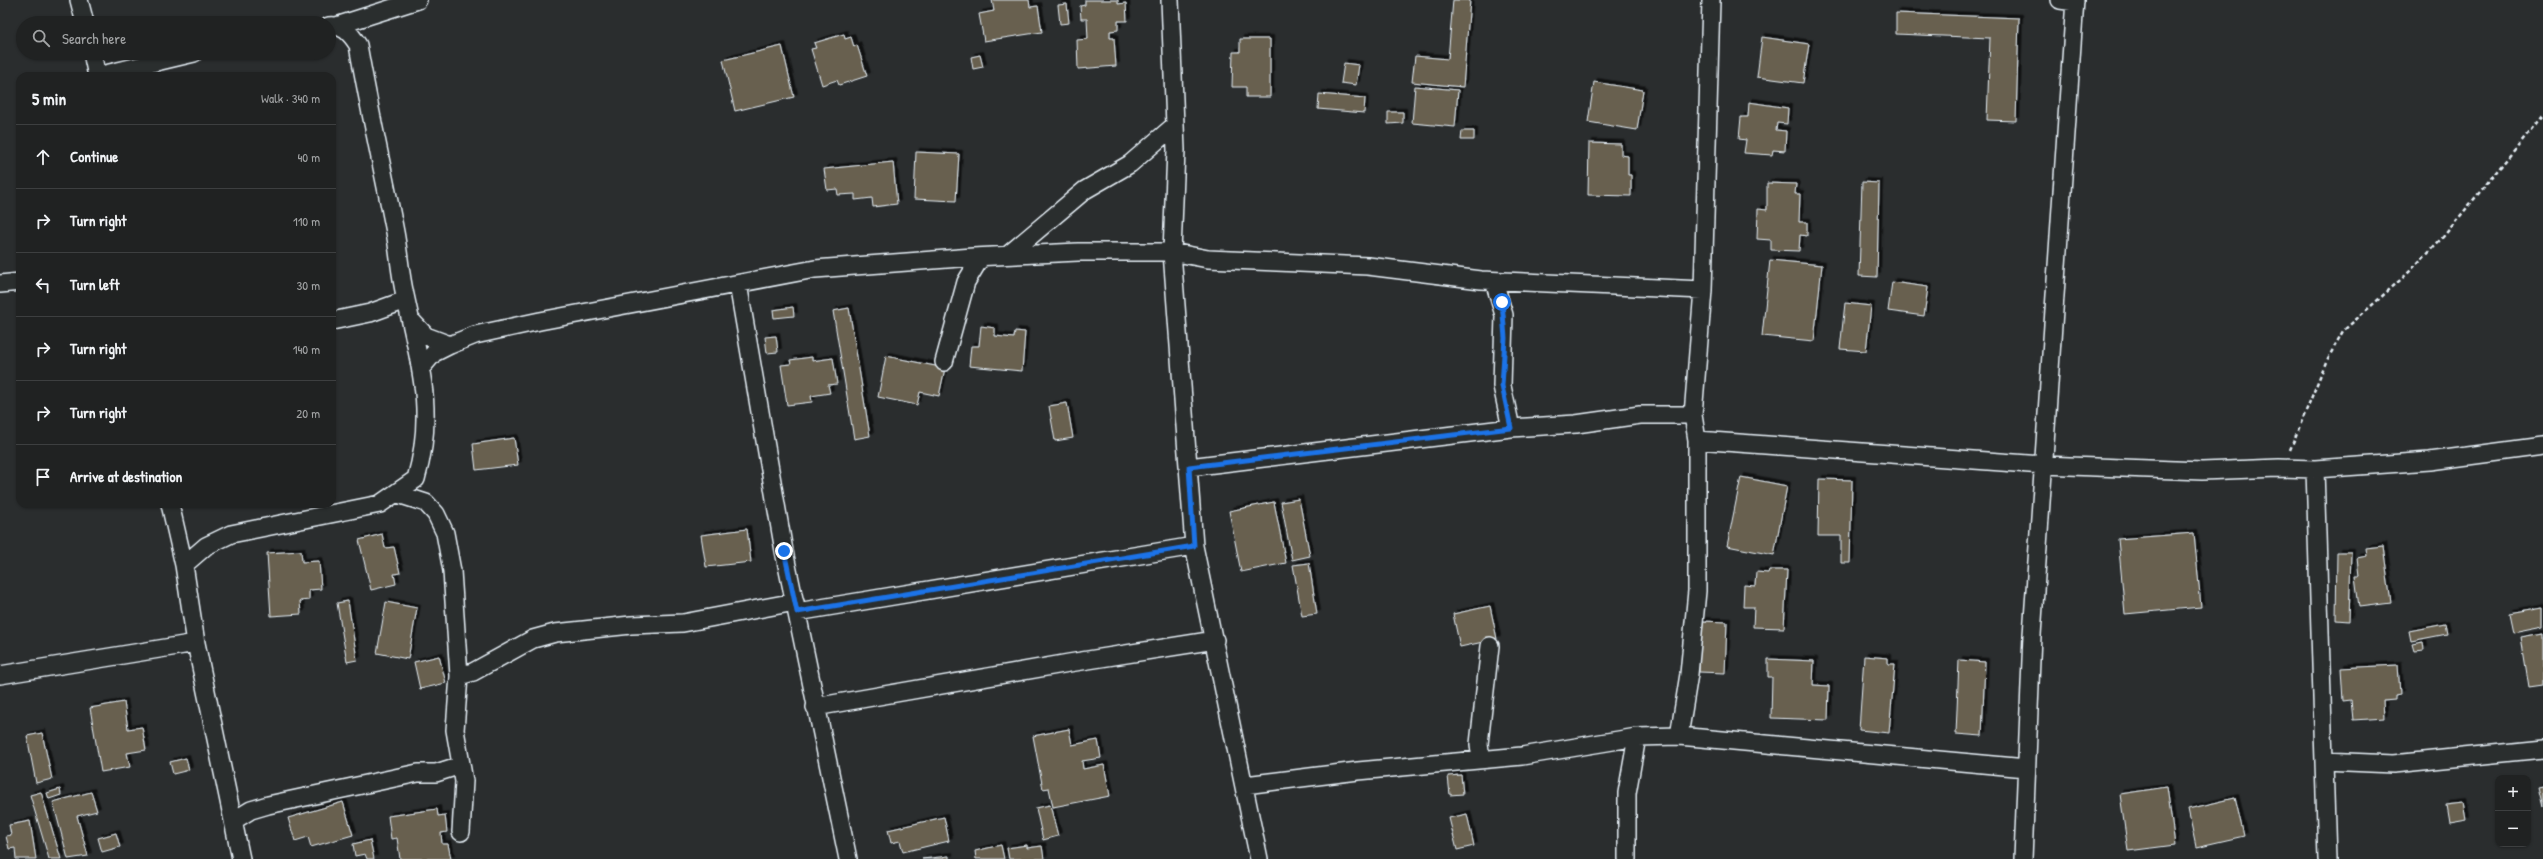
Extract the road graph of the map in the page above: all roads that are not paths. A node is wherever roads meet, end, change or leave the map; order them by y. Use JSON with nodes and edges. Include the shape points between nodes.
{"nodes":[{"id":1,"x":79,"y":0,"type":"edge"},
{"id":2,"x":366,"y":0,"type":"edge"},
{"id":3,"x":418,"y":0,"type":"edge"},
{"id":4,"x":1170,"y":0,"type":"edge"},
{"id":5,"x":1711,"y":0,"type":"edge"},
{"id":6,"x":2070,"y":1,"type":"edge"},
{"id":7,"x":83,"y":16,"type":"edge"},
{"id":8,"x":358,"y":18,"type":"junction"},
{"id":9,"x":336,"y":25,"type":"edge"},
{"id":10,"x":336,"y":27,"type":"edge"},
{"id":11,"x":94,"y":60,"type":"edge"},
{"id":12,"x":164,"y":60,"type":"edge"},
{"id":13,"x":96,"y":72,"type":"edge"},
{"id":14,"x":114,"y":72,"type":"edge"},
{"id":15,"x":1175,"y":125,"type":"junction"},
{"id":16,"x":1172,"y":252,"type":"junction"},
{"id":17,"x":1008,"y":256,"type":"junction"},
{"id":18,"x":980,"y":257,"type":"junction"},
{"id":19,"x":1494,"y":281,"type":"junction"},
{"id":20,"x":16,"y":282,"type":"edge"},
{"id":21,"x":0,"y":284,"type":"edge"},
{"id":22,"x":738,"y":284,"type":"junction"},
{"id":23,"x":1703,"y":290,"type":"junction"},
{"id":24,"x":406,"y":300,"type":"junction"},
{"id":25,"x":410,"y":318,"type":"junction"},
{"id":26,"x":336,"y":320,"type":"edge"},
{"id":27,"x":450,"y":344,"type":"junction"},
{"id":28,"x":944,"y":362,"type":"dead end"},
{"id":29,"x":422,"y":367,"type":"junction"},
{"id":30,"x":1693,"y":415,"type":"junction"},
{"id":31,"x":1511,"y":428,"type":"junction"},
{"id":32,"x":1697,"y":440,"type":"junction"},
{"id":33,"x":2543,"y":446,"type":"edge"},
{"id":34,"x":2043,"y":465,"type":"junction"},
{"id":35,"x":1189,"y":467,"type":"junction"},
{"id":36,"x":2315,"y":469,"type":"junction"},
{"id":37,"x":398,"y":494,"type":"junction"},
{"id":38,"x":171,"y":508,"type":"edge"},
{"id":39,"x":1194,"y":546,"type":"junction"},
{"id":40,"x":184,"y":565,"type":"junction"},
{"id":41,"x":796,"y":607,"type":"junction"},
{"id":42,"x":1215,"y":640,"type":"junction"},
{"id":43,"x":196,"y":643,"type":"junction"},
{"id":44,"x":1490,"y":646,"type":"dead end"},
{"id":45,"x":0,"y":675,"type":"edge"},
{"id":46,"x":459,"y":676,"type":"junction"},
{"id":47,"x":815,"y":707,"type":"junction"},
{"id":48,"x":1679,"y":736,"type":"junction"},
{"id":49,"x":1637,"y":737,"type":"junction"},
{"id":50,"x":2543,"y":750,"type":"edge"},
{"id":51,"x":1481,"y":760,"type":"junction"},
{"id":52,"x":2324,"y":761,"type":"junction"},
{"id":53,"x":461,"y":765,"type":"junction"},
{"id":54,"x":2026,"y":768,"type":"junction"},
{"id":55,"x":1245,"y":785,"type":"junction"},
{"id":56,"x":233,"y":821,"type":"junction"},
{"id":57,"x":461,"y":832,"type":"dead end"},
{"id":58,"x":241,"y":859,"type":"edge"},
{"id":59,"x":848,"y":859,"type":"edge"},
{"id":60,"x":1259,"y":859,"type":"edge"},
{"id":61,"x":1627,"y":859,"type":"edge"},
{"id":62,"x":2023,"y":859,"type":"edge"},
{"id":63,"x":2326,"y":859,"type":"edge"}],
"edges":[{"from":1,"to":7,"type":"street"},
{"from":2,"to":8,"type":"street","via":[[363,13]]},
{"from":3,"to":8,"type":"street"},
{"from":4,"to":15,"type":"street"},
{"from":5,"to":23,"type":"street"},
{"from":6,"to":34,"type":"street"},
{"from":8,"to":9,"type":"street"},
{"from":10,"to":24,"type":"street","via":[[352,34],[358,45]]},
{"from":11,"to":13,"type":"street"},
{"from":12,"to":14,"type":"street"},
{"from":15,"to":16,"type":"street"},
{"from":15,"to":17,"type":"street","via":[[1130,164],[1085,190]]},
{"from":16,"to":17,"type":"street","via":[[1078,252]]},
{"from":16,"to":19,"type":"street","via":[[1208,259],[1368,266]]},
{"from":16,"to":35,"type":"street"},
{"from":17,"to":18,"type":"street"},
{"from":18,"to":22,"type":"street","via":[[814,269]]},
{"from":18,"to":28,"type":"street","via":[[966,282]]},
{"from":19,"to":23,"type":"street"},
{"from":19,"to":31,"type":"street","via":[[1504,315],[1502,386]]},
{"from":20,"to":21,"type":"street"},
{"from":22,"to":27,"type":"street","via":[[501,329]]},
{"from":22,"to":41,"type":"street","via":[[767,460]]},
{"from":23,"to":30,"type":"street"},
{"from":24,"to":25,"type":"street"},
{"from":24,"to":26,"type":"street","via":[[370,313]]},
{"from":25,"to":27,"type":"street","via":[[426,336]]},
{"from":25,"to":29,"type":"street"},
{"from":27,"to":29,"type":"street","via":[[434,353]]},
{"from":29,"to":37,"type":"street","via":[[426,426],[422,458],[416,479]]},
{"from":30,"to":31,"type":"street","via":[[1640,415],[1576,424]]},
{"from":30,"to":32,"type":"street"},
{"from":31,"to":35,"type":"street"},
{"from":32,"to":34,"type":"street"},
{"from":32,"to":48,"type":"street","via":[[1697,591]]},
{"from":33,"to":36,"type":"street","via":[[2430,461]]},
{"from":34,"to":36,"type":"street","via":[[2202,471]]},
{"from":34,"to":54,"type":"street"},
{"from":35,"to":39,"type":"street"},
{"from":36,"to":52,"type":"street"},
{"from":37,"to":40,"type":"street","via":[[380,504],[231,534],[206,546]]},
{"from":37,"to":46,"type":"street","via":[[426,503],[436,514],[445,533],[455,598]]},
{"from":38,"to":40,"type":"street"},
{"from":39,"to":41,"type":"street"},
{"from":39,"to":42,"type":"street"},
{"from":40,"to":43,"type":"street"},
{"from":41,"to":46,"type":"street","via":[[683,623],[631,625],[555,633],[533,639],[473,672]]},
{"from":41,"to":47,"type":"street"},
{"from":42,"to":47,"type":"street"},
{"from":42,"to":55,"type":"street"},
{"from":43,"to":45,"type":"street"},
{"from":43,"to":56,"type":"street"},
{"from":44,"to":51,"type":"street","via":[[1479,744]]},
{"from":46,"to":53,"type":"street","via":[[455,730]]},
{"from":47,"to":59,"type":"street"},
{"from":48,"to":49,"type":"street"},
{"from":48,"to":54,"type":"street"},
{"from":49,"to":51,"type":"street","via":[[1522,756]]},
{"from":49,"to":61,"type":"street","via":[[1627,793]]},
{"from":50,"to":52,"type":"street","via":[[2393,764]]},
{"from":51,"to":55,"type":"street","via":[[1358,771]]},
{"from":52,"to":63,"type":"street"},
{"from":53,"to":56,"type":"street","via":[[268,805],[251,810]]},
{"from":53,"to":57,"type":"street","via":[[464,781]]},
{"from":54,"to":62,"type":"street"},
{"from":55,"to":60,"type":"street"},
{"from":56,"to":58,"type":"street"}]}
